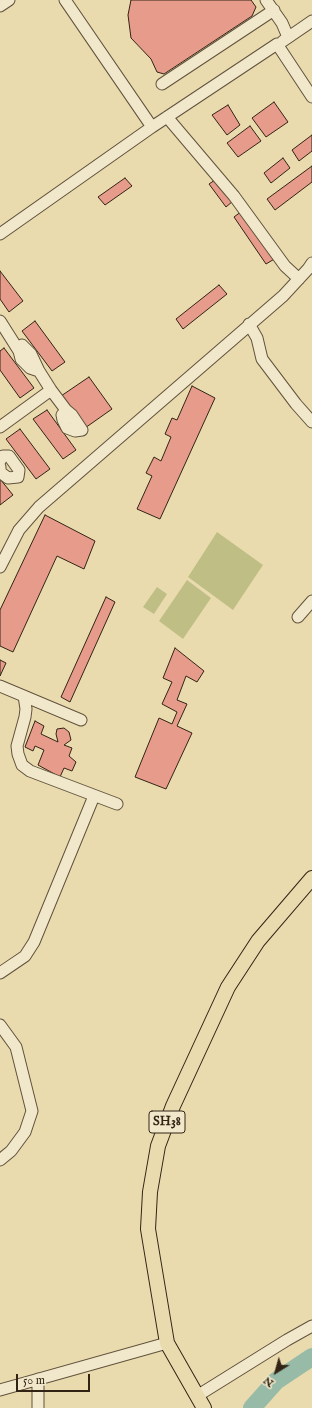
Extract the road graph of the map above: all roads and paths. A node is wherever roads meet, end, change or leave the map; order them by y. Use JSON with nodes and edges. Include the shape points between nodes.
{"nodes":[{"id":1,"x":9,"y":0,"type":"edge"},
{"id":2,"x":65,"y":0,"type":"edge"},
{"id":3,"x":266,"y":0,"type":"edge"},
{"id":4,"x":0,"y":6,"type":"edge"},
{"id":5,"x":274,"y":10,"type":"junction"},
{"id":6,"x":312,"y":21,"type":"edge"},
{"id":7,"x":288,"y":37,"type":"junction"},
{"id":8,"x":277,"y":44,"type":"junction"},
{"id":9,"x":162,"y":84,"type":"dead end"},
{"id":10,"x":312,"y":97,"type":"edge"},
{"id":11,"x":167,"y":117,"type":"junction"},
{"id":12,"x":152,"y":127,"type":"junction"},
{"id":13,"x":0,"y":234,"type":"edge"},
{"id":14,"x":312,"y":263,"type":"edge"},
{"id":15,"x":299,"y":278,"type":"junction"},
{"id":16,"x":0,"y":321,"type":"edge"},
{"id":17,"x":249,"y":324,"type":"junction"},
{"id":18,"x":51,"y":390,"type":"junction"},
{"id":19,"x":66,"y":410,"type":"dead end"},
{"id":20,"x":312,"y":422,"type":"edge"},
{"id":21,"x":0,"y":427,"type":"edge"},
{"id":22,"x":1,"y":456,"type":"edge"},
{"id":23,"x":0,"y":467,"type":"edge"},
{"id":24,"x":0,"y":567,"type":"edge"},
{"id":25,"x":312,"y":602,"type":"edge"},
{"id":26,"x":298,"y":617,"type":"dead end"},
{"id":27,"x":0,"y":686,"type":"edge"},
{"id":28,"x":24,"y":696,"type":"junction"},
{"id":29,"x":81,"y":720,"type":"dead end"},
{"id":30,"x":94,"y":796,"type":"junction"},
{"id":31,"x":117,"y":804,"type":"dead end"},
{"id":32,"x":312,"y":878,"type":"edge"},
{"id":33,"x":0,"y":974,"type":"edge"},
{"id":34,"x":2,"y":1031,"type":"edge"},
{"id":35,"x":0,"y":1160,"type":"edge"},
{"id":36,"x":312,"y":1326,"type":"edge"},
{"id":37,"x":167,"y":1343,"type":"junction"},
{"id":38,"x":38,"y":1379,"type":"junction"},
{"id":39,"x":0,"y":1390,"type":"edge"},
{"id":40,"x":200,"y":1402,"type":"edge"},
{"id":41,"x":38,"y":1408,"type":"edge"}],
"edges":[{"from":1,"to":4,"type":"street"},
{"from":2,"to":12,"type":"street"},
{"from":3,"to":5,"type":"street"},
{"from":5,"to":7,"type":"street"},
{"from":5,"to":9,"type":"street"},
{"from":6,"to":7,"type":"street"},
{"from":7,"to":8,"type":"street"},
{"from":8,"to":10,"type":"street"},
{"from":8,"to":11,"type":"street"},
{"from":11,"to":12,"type":"street"},
{"from":11,"to":15,"type":"street","via":[[234,196],[285,266]]},
{"from":12,"to":13,"type":"street"},
{"from":14,"to":15,"type":"street"},
{"from":15,"to":17,"type":"street","via":[[283,296]]},
{"from":16,"to":18,"type":"street","via":[[21,359],[30,368],[39,371]]},
{"from":17,"to":20,"type":"street","via":[[257,338],[262,359]]},
{"from":17,"to":24,"type":"street","via":[[39,507],[20,530]]},
{"from":18,"to":19,"type":"street"},
{"from":18,"to":21,"type":"street"},
{"from":22,"to":23,"type":"street","via":[[10,456],[19,470],[18,477],[8,478],[0,472]]},
{"from":25,"to":26,"type":"street"},
{"from":27,"to":28,"type":"street"},
{"from":28,"to":29,"type":"street"},
{"from":28,"to":30,"type":"street","via":[[26,709],[17,746],[22,765],[30,771]]},
{"from":30,"to":31,"type":"street"},
{"from":30,"to":33,"type":"street","via":[[34,942],[25,956]]},
{"from":32,"to":37,"type":"main road","number":"SH38","via":[[258,941],[228,987],[173,1106],[158,1146],[150,1192],[148,1229]]},
{"from":34,"to":35,"type":"street","via":[[16,1046],[32,1111],[25,1132],[11,1151]]},
{"from":36,"to":40,"type":"street","via":[[287,1340]]},
{"from":37,"to":38,"type":"street"},
{"from":37,"to":40,"type":"main road","number":"SH38"},
{"from":38,"to":39,"type":"street"},
{"from":38,"to":41,"type":"street"}]}
